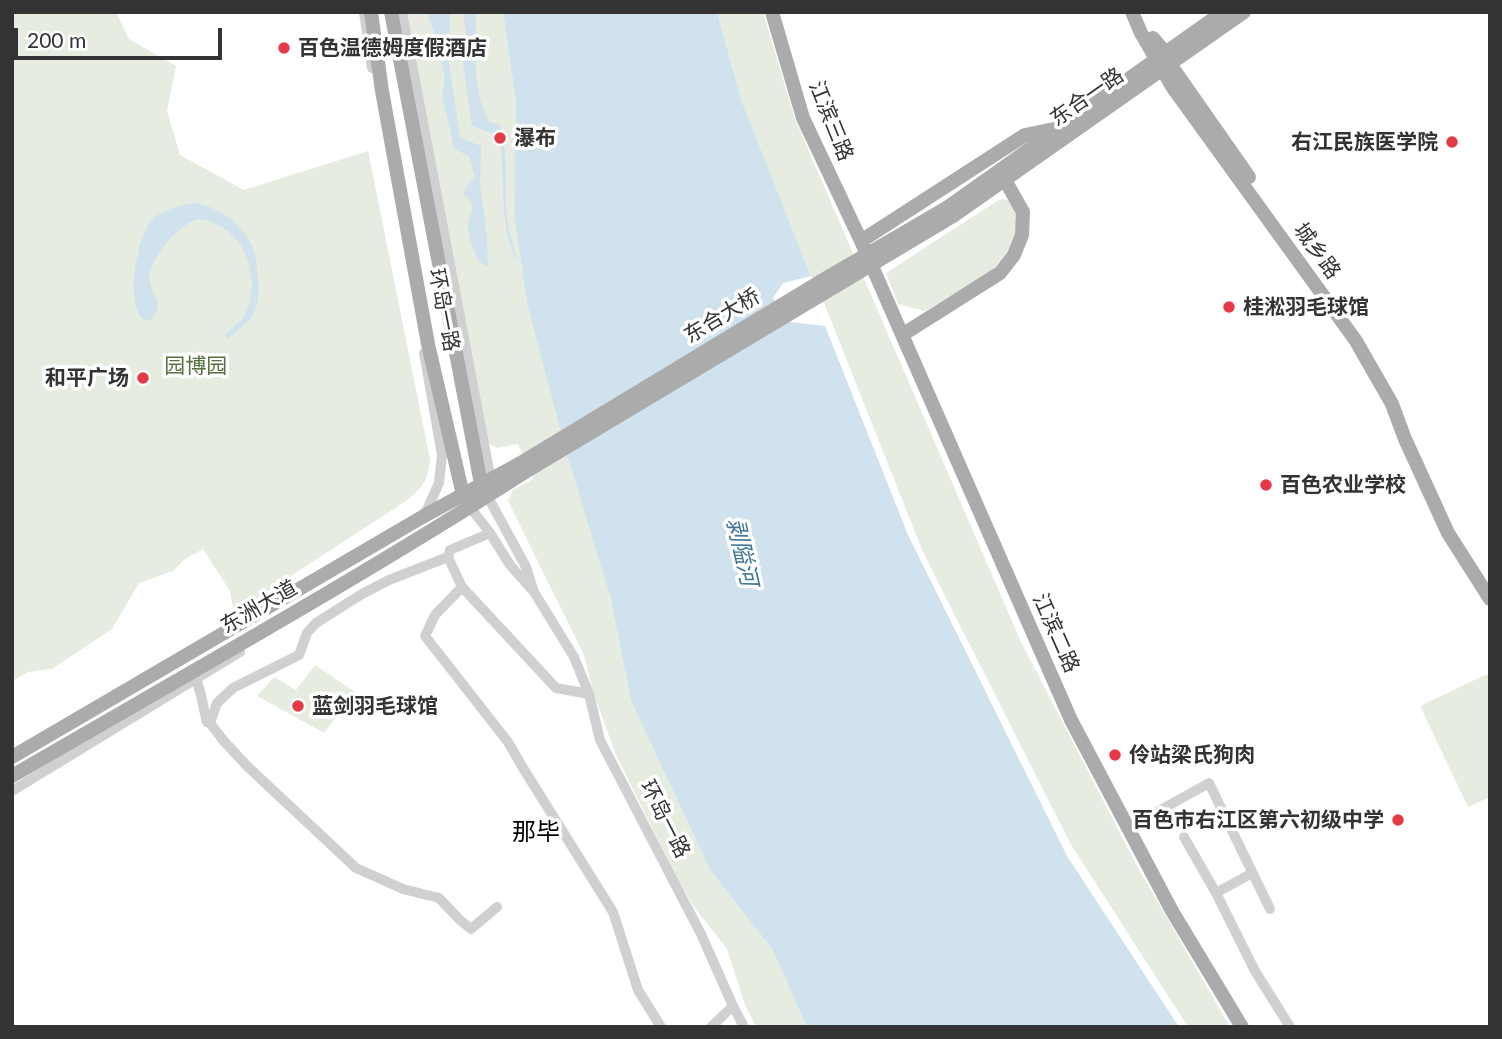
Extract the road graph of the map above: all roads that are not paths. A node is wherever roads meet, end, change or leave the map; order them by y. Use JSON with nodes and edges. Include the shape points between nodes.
{"nodes":[{"id":1,"x":364,"y":12,"type":"edge"},
{"id":2,"x":371,"y":12,"type":"edge"},
{"id":3,"x":391,"y":12,"type":"edge"},
{"id":4,"x":401,"y":12,"type":"edge"},
{"id":5,"x":772,"y":12,"type":"edge"},
{"id":6,"x":1132,"y":12,"type":"edge"},
{"id":7,"x":1138,"y":12,"type":"edge"},
{"id":8,"x":1223,"y":12,"type":"edge"},
{"id":9,"x":1244,"y":12,"type":"edge"},
{"id":10,"x":1163,"y":61,"type":"junction"},
{"id":11,"x":1058,"y":128,"type":"junction"},
{"id":12,"x":1005,"y":180,"type":"junction"},
{"id":13,"x":951,"y":212,"type":"junction"},
{"id":14,"x":861,"y":241,"type":"junction"},
{"id":15,"x":424,"y":333,"type":"junction"},
{"id":16,"x":902,"y":335,"type":"junction"},
{"id":17,"x":522,"y":468,"type":"joint"},
{"id":18,"x":488,"y":488,"type":"junction"},
{"id":19,"x":466,"y":501,"type":"junction"},
{"id":20,"x":424,"y":516,"type":"junction"},
{"id":21,"x":490,"y":533,"type":"junction"},
{"id":22,"x":382,"y":541,"type":"junction"},
{"id":23,"x":410,"y":543,"type":"junction"},
{"id":24,"x":389,"y":555,"type":"junction"},
{"id":25,"x":448,"y":556,"type":"junction"},
{"id":26,"x":1490,"y":583,"type":"edge"},
{"id":27,"x":462,"y":587,"type":"junction"},
{"id":28,"x":534,"y":592,"type":"junction"},
{"id":29,"x":1490,"y":599,"type":"edge"},
{"id":30,"x":193,"y":675,"type":"junction"},
{"id":31,"x":589,"y":694,"type":"junction"},
{"id":32,"x":210,"y":723,"type":"junction"},
{"id":33,"x":12,"y":757,"type":"edge"},
{"id":34,"x":12,"y":776,"type":"edge"},
{"id":35,"x":12,"y":791,"type":"edge"},
{"id":36,"x":1128,"y":828,"type":"junction"},
{"id":37,"x":1184,"y":836,"type":"dead end"},
{"id":38,"x":1252,"y":873,"type":"junction"},
{"id":39,"x":1216,"y":893,"type":"junction"},
{"id":40,"x":496,"y":907,"type":"dead end"},
{"id":41,"x":1270,"y":909,"type":"dead end"},
{"id":42,"x":733,"y":1006,"type":"junction"},
{"id":43,"x":661,"y":1027,"type":"edge"},
{"id":44,"x":711,"y":1027,"type":"edge"},
{"id":45,"x":744,"y":1027,"type":"edge"},
{"id":46,"x":1242,"y":1027,"type":"edge"},
{"id":47,"x":1290,"y":1027,"type":"edge"}],
"edges":[{"from":1,"to":15,"type":"street","via":[[375,92]]},
{"from":2,"to":15,"type":"main road","name":"环岛一路"},
{"from":3,"to":18,"type":"main road","name":"环岛一路"},
{"from":4,"to":18,"type":"street"},
{"from":5,"to":14,"type":"main road","name":"江滨三路","via":[[803,118]]},
{"from":6,"to":10,"type":"main road","name":"城乡路","via":[[1141,33]]},
{"from":7,"to":10,"type":"main road","name":"城乡路"},
{"from":8,"to":10,"type":"main road","name":"东合一路"},
{"from":9,"to":10,"type":"main road","name":"东合一路"},
{"from":10,"to":11,"type":"main road","name":"东合一路"},
{"from":10,"to":12,"type":"main road","name":"东合一路"},
{"from":10,"to":26,"type":"main road","name":"城乡路","via":[[1360,338],[1397,401],[1454,524]]},
{"from":10,"to":29,"type":"main road","name":"城乡路","via":[[1181,99],[1356,341],[1392,404],[1448,533]]},
{"from":11,"to":13,"type":"main road","name":"东合一路"},
{"from":11,"to":14,"type":"main road","via":[[1025,135]]},
{"from":12,"to":13,"type":"main road","name":"东合一路"},
{"from":12,"to":16,"type":"main road","via":[[1023,212],[1014,256],[1000,273]]},
{"from":13,"to":17,"type":"main road","name":"东合大桥","bridge":true,"via":[[823,280]]},
{"from":14,"to":16,"type":"main road","name":"江滨二路"},
{"from":15,"to":19,"type":"main road","name":"环岛一路"},
{"from":15,"to":20,"type":"street","via":[[442,455],[439,482]]},
{"from":16,"to":36,"type":"main road","name":"江滨二路","via":[[1071,719]]},
{"from":17,"to":18,"type":"main road","name":"东洲大道"},
{"from":18,"to":19,"type":"main road","name":"东洲大道"},
{"from":18,"to":28,"type":"street","name":"环岛一路"},
{"from":19,"to":20,"type":"main road","name":"东洲大道"},
{"from":19,"to":21,"type":"street","name":"环岛一路"},
{"from":19,"to":23,"type":"main road","name":"东洲大道"},
{"from":20,"to":22,"type":"main road","name":"东洲大道"},
{"from":21,"to":25,"type":"street","via":[[450,550]]},
{"from":21,"to":28,"type":"street","name":"环岛一路"},
{"from":22,"to":24,"type":"main road"},
{"from":22,"to":33,"type":"main road","name":"东洲大道"},
{"from":23,"to":24,"type":"main road","name":"东洲大道"},
{"from":23,"to":30,"type":"street","via":[[407,552]]},
{"from":24,"to":30,"type":"main road","name":"东洲大道"},
{"from":25,"to":27,"type":"street"},
{"from":25,"to":32,"type":"street","via":[[389,580],[316,623],[299,655],[233,688],[217,704]]},
{"from":27,"to":31,"type":"street","via":[[556,688]]},
{"from":27,"to":43,"type":"street","via":[[435,615],[425,636],[508,742],[613,912],[638,990]]},
{"from":28,"to":31,"type":"street","name":"环岛一路","via":[[574,657]]},
{"from":30,"to":32,"type":"street"},
{"from":30,"to":34,"type":"main road","name":"东洲大道"},
{"from":30,"to":35,"type":"street"},
{"from":31,"to":42,"type":"street","name":"环岛一路","via":[[600,740],[701,933]]},
{"from":32,"to":40,"type":"street","via":[[247,766],[356,868],[403,889],[439,898],[471,929]]},
{"from":36,"to":38,"type":"street","via":[[1209,783]]},
{"from":36,"to":46,"type":"main road","name":"江滨二路"},
{"from":37,"to":39,"type":"street"},
{"from":38,"to":39,"type":"street"},
{"from":38,"to":41,"type":"street"},
{"from":39,"to":47,"type":"street","via":[[1255,971]]},
{"from":42,"to":44,"type":"street"},
{"from":42,"to":45,"type":"street","name":"环岛一路"}]}
